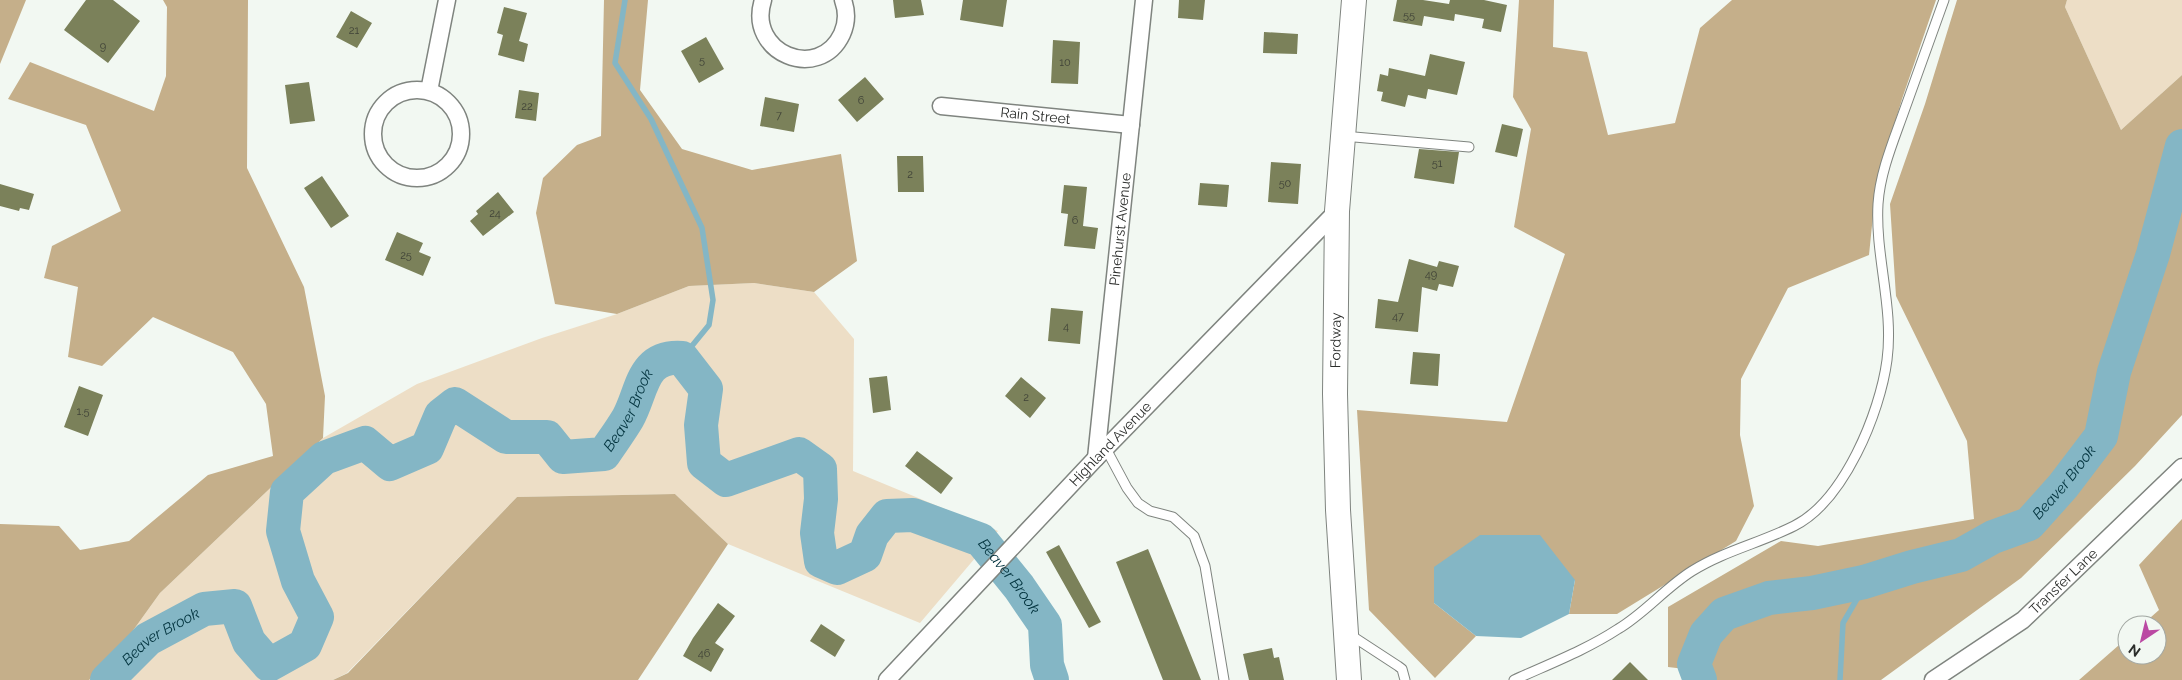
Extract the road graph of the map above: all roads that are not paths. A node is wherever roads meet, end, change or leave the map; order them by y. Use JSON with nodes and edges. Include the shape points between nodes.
{"nodes":[{"id":1,"x":447,"y":0,"type":"edge"},
{"id":2,"x":763,"y":0,"type":"edge"},
{"id":3,"x":843,"y":0,"type":"edge"},
{"id":4,"x":1144,"y":0,"type":"edge"},
{"id":5,"x":1354,"y":0,"type":"edge"},
{"id":6,"x":1944,"y":0,"type":"edge"},
{"id":7,"x":429,"y":91,"type":"junction"},
{"id":8,"x":941,"y":106,"type":"dead end"},
{"id":9,"x":1131,"y":124,"type":"junction"},
{"id":10,"x":1343,"y":136,"type":"junction"},
{"id":11,"x":1469,"y":147,"type":"dead end"},
{"id":12,"x":1337,"y":211,"type":"junction"},
{"id":13,"x":1101,"y":452,"type":"junction"},
{"id":14,"x":2182,"y":467,"type":"edge"},
{"id":15,"x":1345,"y":632,"type":"junction"},
{"id":16,"x":888,"y":680,"type":"edge"},
{"id":17,"x":1224,"y":680,"type":"edge"},
{"id":18,"x":1349,"y":680,"type":"edge"},
{"id":19,"x":1405,"y":680,"type":"edge"},
{"id":20,"x":1514,"y":680,"type":"edge"},
{"id":21,"x":1932,"y":680,"type":"edge"}],
"edges":[{"from":1,"to":7,"type":"street"},
{"from":2,"to":3,"type":"street","via":[[760,22],[770,43],[782,53],[804,59],[819,56],[837,42],[846,21]]},
{"from":4,"to":9,"type":"street","name":"Pinehurst Avenue"},
{"from":5,"to":10,"type":"street","name":"Fordway"},
{"from":6,"to":20,"type":"lane","via":[[1882,179],[1878,214],[1888,319],[1887,359],[1872,416],[1838,484],[1806,519],[1692,571],[1619,629]]},
{"from":7,"to":7,"type":"street","via":[[445,99],[457,114],[462,132],[459,150],[449,165],[434,176],[415,179],[390,169],[378,154],[373,136],[376,118],[386,102],[401,92]]},
{"from":8,"to":9,"type":"street","name":"Rain Street"},
{"from":9,"to":13,"type":"street","name":"Pinehurst Avenue"},
{"from":10,"to":11,"type":"lane"},
{"from":10,"to":12,"type":"street","name":"Fordway"},
{"from":12,"to":13,"type":"street","name":"Highland Avenue"},
{"from":12,"to":15,"type":"street","name":"Fordway","via":[[1335,394]]},
{"from":13,"to":16,"type":"street","name":"Highland Avenue"},
{"from":13,"to":17,"type":"lane","via":[[1138,503],[1150,511],[1173,517],[1194,536],[1205,566]]},
{"from":14,"to":21,"type":"street","name":"Transfer Lane","via":[[2023,620]]},
{"from":15,"to":18,"type":"street","name":"Fordway"},
{"from":15,"to":19,"type":"lane","via":[[1398,666]]}]}
